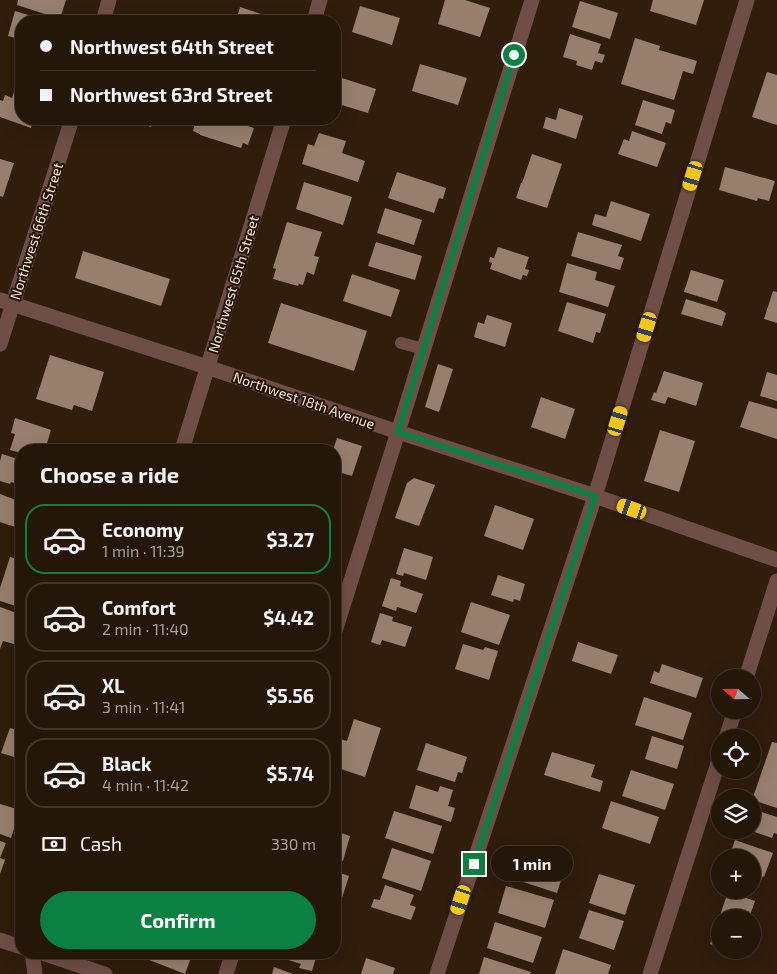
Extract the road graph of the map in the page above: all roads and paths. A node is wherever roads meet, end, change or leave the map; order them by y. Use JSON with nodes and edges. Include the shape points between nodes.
{"nodes":[{"id":1,"x":109,"y":0,"type":"edge"},
{"id":2,"x":320,"y":0,"type":"edge"},
{"id":3,"x":532,"y":0,"type":"edge"},
{"id":4,"x":747,"y":0,"type":"edge"},
{"id":5,"x":105,"y":15,"type":"edge"},
{"id":6,"x":316,"y":15,"type":"edge"},
{"id":7,"x":70,"y":125,"type":"edge"},
{"id":8,"x":282,"y":125,"type":"edge"},
{"id":9,"x":6,"y":302,"type":"edge"},
{"id":10,"x":401,"y":343,"type":"dead end"},
{"id":11,"x":0,"y":344,"type":"edge"},
{"id":12,"x":424,"y":349,"type":"junction"},
{"id":13,"x":207,"y":367,"type":"junction"},
{"id":14,"x":398,"y":432,"type":"junction"},
{"id":15,"x":184,"y":444,"type":"edge"},
{"id":16,"x":595,"y":496,"type":"junction"},
{"id":17,"x":777,"y":560,"type":"edge"},
{"id":18,"x":777,"y":581,"type":"edge"},
{"id":19,"x":341,"y":612,"type":"edge"},
{"id":20,"x":749,"y":669,"type":"edge"},
{"id":21,"x":713,"y":779,"type":"edge"},
{"id":22,"x":0,"y":940,"type":"edge"},
{"id":23,"x":15,"y":945,"type":"edge"},
{"id":24,"x":33,"y":959,"type":"edge"},
{"id":25,"x":75,"y":959,"type":"edge"},
{"id":26,"x":231,"y":959,"type":"edge"},
{"id":27,"x":34,"y":974,"type":"edge"},
{"id":28,"x":106,"y":974,"type":"edge"},
{"id":29,"x":226,"y":974,"type":"edge"},
{"id":30,"x":437,"y":974,"type":"edge"},
{"id":31,"x":650,"y":974,"type":"edge"}],
"edges":[{"from":1,"to":5,"type":"street"},
{"from":2,"to":6,"type":"street"},
{"from":3,"to":12,"type":"street"},
{"from":4,"to":16,"type":"street"},
{"from":7,"to":9,"type":"street","name":"Northwest 66th Street"},
{"from":8,"to":13,"type":"street","name":"Northwest 65th Street"},
{"from":9,"to":11,"type":"street","name":"Northwest 66th Street"},
{"from":9,"to":13,"type":"street","name":"Northwest 18th Avenue"},
{"from":10,"to":12,"type":"lane"},
{"from":12,"to":14,"type":"street"},
{"from":13,"to":14,"type":"street","name":"Northwest 18th Avenue"},
{"from":13,"to":15,"type":"street","name":"Northwest 65th Street"},
{"from":14,"to":16,"type":"street","name":"Northwest 18th Avenue"},
{"from":14,"to":19,"type":"street"},
{"from":16,"to":17,"type":"street","name":"Northwest 18th Avenue"},
{"from":16,"to":30,"type":"street"},
{"from":18,"to":20,"type":"street"},
{"from":21,"to":31,"type":"street"},
{"from":22,"to":23,"type":"street"},
{"from":24,"to":27,"type":"street"},
{"from":25,"to":28,"type":"street"},
{"from":26,"to":29,"type":"street"}]}
